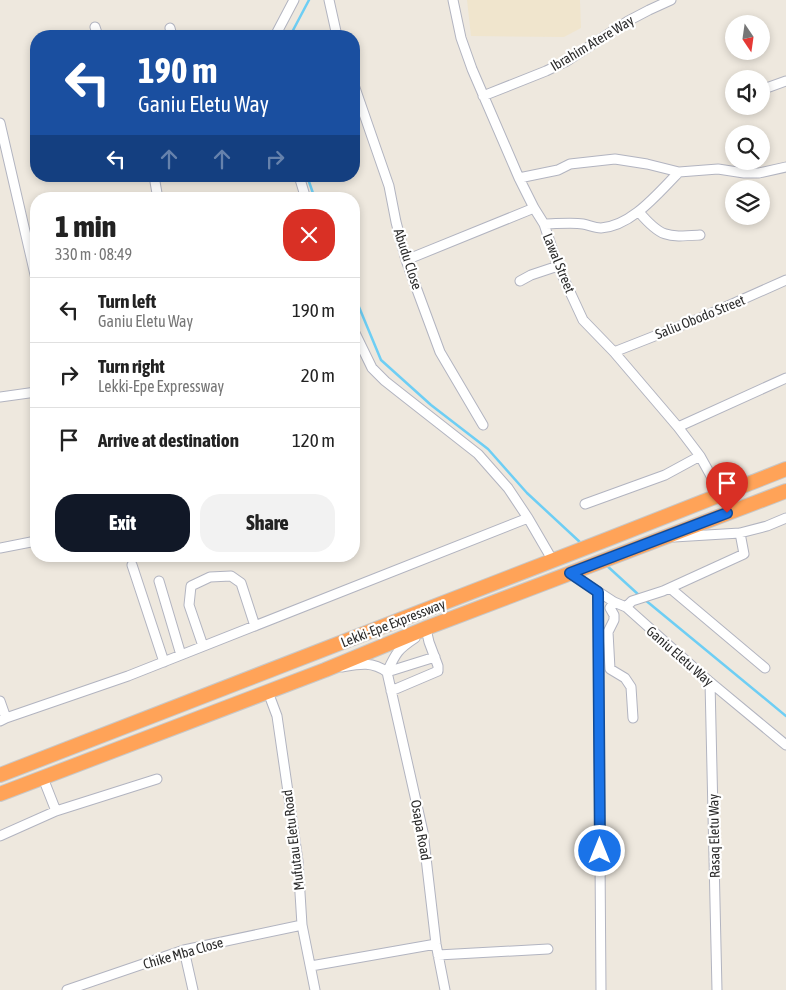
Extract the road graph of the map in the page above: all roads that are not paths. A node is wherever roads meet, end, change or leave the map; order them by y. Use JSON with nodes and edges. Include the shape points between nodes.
{"nodes":[{"id":1,"x":294,"y":0,"type":"edge"},
{"id":2,"x":329,"y":0,"type":"edge"},
{"id":3,"x":452,"y":0,"type":"edge"},
{"id":4,"x":671,"y":0,"type":"edge"},
{"id":5,"x":278,"y":30,"type":"edge"},
{"id":6,"x":336,"y":30,"type":"edge"},
{"id":7,"x":786,"y":81,"type":"edge"},
{"id":8,"x":770,"y":87,"type":"edge"},
{"id":9,"x":484,"y":96,"type":"junction"},
{"id":10,"x":360,"y":102,"type":"edge"},
{"id":11,"x":0,"y":122,"type":"edge"},
{"id":12,"x":786,"y":167,"type":"edge"},
{"id":13,"x":679,"y":172,"type":"junction"},
{"id":14,"x":520,"y":178,"type":"junction"},
{"id":15,"x":534,"y":208,"type":"junction"},
{"id":16,"x":639,"y":212,"type":"junction"},
{"id":17,"x":544,"y":224,"type":"junction"},
{"id":18,"x":700,"y":235,"type":"dead end"},
{"id":19,"x":30,"y":253,"type":"edge"},
{"id":20,"x":406,"y":260,"type":"junction"},
{"id":21,"x":558,"y":266,"type":"junction"},
{"id":22,"x":786,"y":280,"type":"edge"},
{"id":23,"x":520,"y":281,"type":"dead end"},
{"id":24,"x":360,"y":343,"type":"edge"},
{"id":25,"x":614,"y":352,"type":"junction"},
{"id":26,"x":786,"y":378,"type":"edge"},
{"id":27,"x":30,"y":393,"type":"edge"},
{"id":28,"x":0,"y":397,"type":"edge"},
{"id":29,"x":483,"y":424,"type":"dead end"},
{"id":30,"x":678,"y":427,"type":"junction"},
{"id":31,"x":700,"y":456,"type":"junction"},
{"id":32,"x":786,"y":468,"type":"edge"},
{"id":33,"x":786,"y":484,"type":"edge"},
{"id":34,"x":786,"y":491,"type":"edge"},
{"id":35,"x":721,"y":494,"type":"junction"},
{"id":36,"x":585,"y":504,"type":"dead end"},
{"id":37,"x":528,"y":518,"type":"junction"},
{"id":38,"x":786,"y":518,"type":"edge"},
{"id":39,"x":693,"y":526,"type":"junction"},
{"id":40,"x":740,"y":533,"type":"junction"},
{"id":41,"x":659,"y":539,"type":"junction"},
{"id":42,"x":30,"y":542,"type":"edge"},
{"id":43,"x":0,"y":548,"type":"edge"},
{"id":44,"x":559,"y":558,"type":"junction"},
{"id":45,"x":132,"y":565,"type":"dead end"},
{"id":46,"x":576,"y":571,"type":"junction"},
{"id":47,"x":159,"y":581,"type":"dead end"},
{"id":48,"x":666,"y":589,"type":"junction"},
{"id":49,"x":598,"y":592,"type":"junction"},
{"id":50,"x":614,"y":602,"type":"junction"},
{"id":51,"x":629,"y":604,"type":"junction"},
{"id":52,"x":255,"y":626,"type":"junction"},
{"id":53,"x":427,"y":628,"type":"junction"},
{"id":54,"x":203,"y":646,"type":"junction"},
{"id":55,"x":181,"y":655,"type":"junction"},
{"id":56,"x":435,"y":657,"type":"junction"},
{"id":57,"x":164,"y":662,"type":"junction"},
{"id":58,"x":765,"y":668,"type":"dead end"},
{"id":59,"x":325,"y":670,"type":"junction"},
{"id":60,"x":387,"y":672,"type":"junction"},
{"id":61,"x":710,"y":682,"type":"junction"},
{"id":62,"x":392,"y":691,"type":"junction"},
{"id":63,"x":268,"y":692,"type":"junction"},
{"id":64,"x":0,"y":701,"type":"edge"},
{"id":65,"x":633,"y":718,"type":"dead end"},
{"id":66,"x":3,"y":719,"type":"edge"},
{"id":67,"x":786,"y":745,"type":"edge"},
{"id":68,"x":29,"y":764,"type":"junction"},
{"id":69,"x":0,"y":769,"type":"edge"},
{"id":70,"x":0,"y":775,"type":"edge"},
{"id":71,"x":43,"y":778,"type":"junction"},
{"id":72,"x":157,"y":779,"type":"dead end"},
{"id":73,"x":0,"y":794,"type":"edge"},
{"id":74,"x":56,"y":811,"type":"junction"},
{"id":75,"x":0,"y":836,"type":"edge"},
{"id":76,"x":302,"y":925,"type":"junction"},
{"id":77,"x":436,"y":944,"type":"junction"},
{"id":78,"x":548,"y":949,"type":"dead end"},
{"id":79,"x":184,"y":950,"type":"junction"},
{"id":80,"x":438,"y":955,"type":"junction"},
{"id":81,"x":310,"y":966,"type":"junction"},
{"id":82,"x":70,"y":990,"type":"edge"},
{"id":83,"x":193,"y":990,"type":"edge"},
{"id":84,"x":314,"y":990,"type":"edge"},
{"id":85,"x":445,"y":990,"type":"edge"},
{"id":86,"x":601,"y":990,"type":"edge"},
{"id":87,"x":717,"y":990,"type":"edge"}],
"edges":[{"from":1,"to":5,"type":"street"},
{"from":2,"to":6,"type":"street"},
{"from":3,"to":9,"type":"street","name":"Lawal Street","via":[[461,38]]},
{"from":4,"to":9,"type":"street","name":"Ibrahim Atere Way","via":[[628,21],[567,61]]},
{"from":7,"to":8,"type":"street"},
{"from":9,"to":14,"type":"street","name":"Lawal Street"},
{"from":10,"to":20,"type":"street","name":"Abudu Close","via":[[389,186]]},
{"from":11,"to":19,"type":"street"},
{"from":12,"to":13,"type":"street","via":[[759,173],[718,169]]},
{"from":13,"to":14,"type":"street","via":[[615,159],[570,164],[558,170]]},
{"from":13,"to":16,"type":"street"},
{"from":14,"to":15,"type":"street","name":"Lawal Street"},
{"from":15,"to":17,"type":"street","name":"Lawal Street"},
{"from":15,"to":20,"type":"street"},
{"from":16,"to":17,"type":"street","via":[[602,228],[583,224]]},
{"from":16,"to":18,"type":"street","via":[[661,233],[676,237]]},
{"from":17,"to":21,"type":"street","name":"Lawal Street"},
{"from":20,"to":29,"type":"street","name":"Abudu Close","via":[[440,352]]},
{"from":21,"to":23,"type":"street"},
{"from":21,"to":25,"type":"street","name":"Lawal Street","via":[[583,320]]},
{"from":22,"to":25,"type":"street","name":"Saliu Obodo Street"},
{"from":24,"to":37,"type":"street","via":[[372,368],[478,454],[508,488]]},
{"from":25,"to":30,"type":"street","name":"Lawal Street"},
{"from":26,"to":30,"type":"street"},
{"from":27,"to":28,"type":"street"},
{"from":30,"to":31,"type":"street","name":"Lawal Street"},
{"from":31,"to":35,"type":"street","name":"Lawal Street"},
{"from":31,"to":36,"type":"street","via":[[665,475]]},
{"from":32,"to":35,"type":"highway","name":"Lekki-Epe Expressway"},
{"from":33,"to":39,"type":"highway","via":[[706,514]]},
{"from":34,"to":39,"type":"highway","name":"Lekki-Epe Expressway"},
{"from":35,"to":44,"type":"highway","name":"Lekki-Epe Expressway"},
{"from":37,"to":44,"type":"street"},
{"from":37,"to":52,"type":"street"},
{"from":38,"to":40,"type":"street"},
{"from":39,"to":41,"type":"highway","name":"Lekki-Epe Expressway"},
{"from":40,"to":41,"type":"street"},
{"from":40,"to":48,"type":"street","via":[[744,554]]},
{"from":41,"to":46,"type":"highway","name":"Lekki-Epe Expressway"},
{"from":42,"to":43,"type":"street"},
{"from":44,"to":68,"type":"highway","name":"Lekki-Epe Expressway"},
{"from":45,"to":57,"type":"street"},
{"from":46,"to":49,"type":"street","name":"Ganiu Eletu Way"},
{"from":46,"to":53,"type":"highway","name":"Lekki-Epe Expressway"},
{"from":47,"to":55,"type":"street"},
{"from":48,"to":51,"type":"street"},
{"from":48,"to":58,"type":"street"},
{"from":49,"to":50,"type":"street","name":"Ganiu Eletu Way"},
{"from":49,"to":86,"type":"street"},
{"from":50,"to":51,"type":"street","name":"Ganiu Eletu Way"},
{"from":50,"to":65,"type":"street","via":[[610,608],[614,620],[608,632],[610,669],[631,686]]},
{"from":51,"to":61,"type":"street","name":"Ganiu Eletu Way"},
{"from":52,"to":54,"type":"street"},
{"from":52,"to":54,"type":"street","via":[[241,583],[231,576],[210,577],[191,586],[189,604]]},
{"from":53,"to":56,"type":"street"},
{"from":53,"to":59,"type":"highway","name":"Lekki-Epe Expressway"},
{"from":53,"to":60,"type":"street","via":[[402,646]]},
{"from":54,"to":55,"type":"street"},
{"from":55,"to":57,"type":"street"},
{"from":56,"to":60,"type":"street"},
{"from":56,"to":62,"type":"street","via":[[438,671]]},
{"from":57,"to":66,"type":"street"},
{"from":59,"to":60,"type":"street","via":[[364,664]]},
{"from":59,"to":63,"type":"highway","name":"Lekki-Epe Expressway"},
{"from":60,"to":62,"type":"street","name":"Osapa Road"},
{"from":61,"to":67,"type":"street","name":"Ganiu Eletu Way"},
{"from":61,"to":87,"type":"street","name":"Rasaq Eletu Way"},
{"from":62,"to":77,"type":"street","name":"Osapa Road","via":[[423,832]]},
{"from":63,"to":71,"type":"highway","name":"Lekki-Epe Expressway"},
{"from":63,"to":76,"type":"street","name":"Mufutau Eletu Road","via":[[277,716],[298,860]]},
{"from":64,"to":66,"type":"street"},
{"from":68,"to":69,"type":"street"},
{"from":68,"to":70,"type":"highway","name":"Lekki-Epe Expressway"},
{"from":71,"to":73,"type":"highway","name":"Lekki-Epe Expressway"},
{"from":71,"to":74,"type":"street"},
{"from":72,"to":74,"type":"street"},
{"from":74,"to":75,"type":"street"},
{"from":76,"to":79,"type":"street","name":"Chike Mba Close"},
{"from":76,"to":81,"type":"street","name":"Mufutau Eletu Road"},
{"from":77,"to":80,"type":"street","name":"Osapa Road"},
{"from":77,"to":81,"type":"street"},
{"from":78,"to":80,"type":"street"},
{"from":79,"to":82,"type":"street","name":"Chike Mba Close"},
{"from":79,"to":83,"type":"street"},
{"from":80,"to":85,"type":"street","name":"Osapa Road"},
{"from":81,"to":84,"type":"street","name":"Mufutau Eletu Road"}]}
